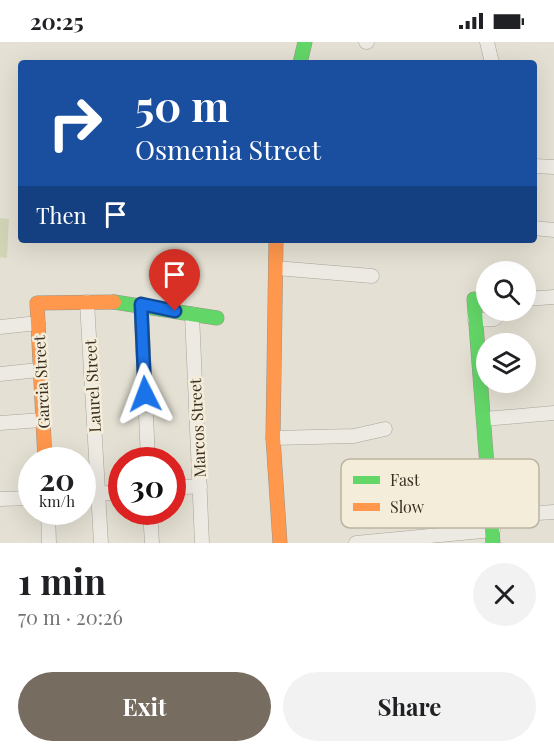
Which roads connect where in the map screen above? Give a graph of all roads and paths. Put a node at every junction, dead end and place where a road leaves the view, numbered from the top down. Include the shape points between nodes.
1 (304, 42) edge
2 (487, 42) edge
3 (301, 60) edge
4 (491, 60) edge
5 (537, 166) edge
6 (554, 167) edge
7 (537, 228) edge
8 (554, 230) edge
9 (276, 243) edge
10 (276, 268) junction
11 (372, 276) dead end
12 (554, 297) edge
13 (474, 298) dead end
14 (536, 298) edge
15 (87, 302) junction
16 (141, 304) junction
17 (192, 314) junction
18 (217, 318) dead end
19 (475, 321) joint
20 (38, 322) junction
21 (0, 327) edge
22 (39, 370) junction
23 (0, 374) edge
24 (554, 413) edge
25 (484, 418) junction
26 (42, 420) junction
27 (0, 423) edge
28 (385, 429) dead end
29 (273, 438) junction
30 (44, 447) edge
31 (147, 447) edge
32 (487, 459) edge
33 (200, 486) junction
34 (186, 487) edge
35 (108, 493) edge
36 (96, 494) edge
37 (99, 494) junction
38 (18, 498) edge
39 (0, 499) edge
40 (554, 512) edge
41 (539, 513) edge
42 (48, 525) edge
43 (151, 525) edge
44 (493, 537) edge
45 (49, 543) edge
46 (101, 543) edge
47 (152, 543) edge
48 (202, 543) edge
49 (280, 543) edge
50 (356, 543) edge

1 - 3 street
2 - 4 street
5 - 6 street
7 - 8 street
9 - 10 street
10 - 11 street
10 - 29 street
12 - 14 street
13 - 19 street
15 - 16 street
15 - 20 street, Garcia Street via 37,303
15 - 37 street, Laurel Street
16 - 17 street
16 - 31 street
17 - 18 street
17 - 33 street, Marcos Street
19 - 25 street
20 - 21 street
20 - 22 street, Garcia Street
22 - 23 street
22 - 26 street, Garcia Street
24 - 25 street
25 - 32 street
26 - 27 street
26 - 30 street, Garcia Street
28 - 29 street via 354,436
29 - 49 street
33 - 34 street
33 - 48 street, Marcos Street
35 - 37 street
36 - 37 street
37 - 46 street, Laurel Street
38 - 39 street
40 - 41 street
42 - 45 street
43 - 47 street
44 - 50 street

